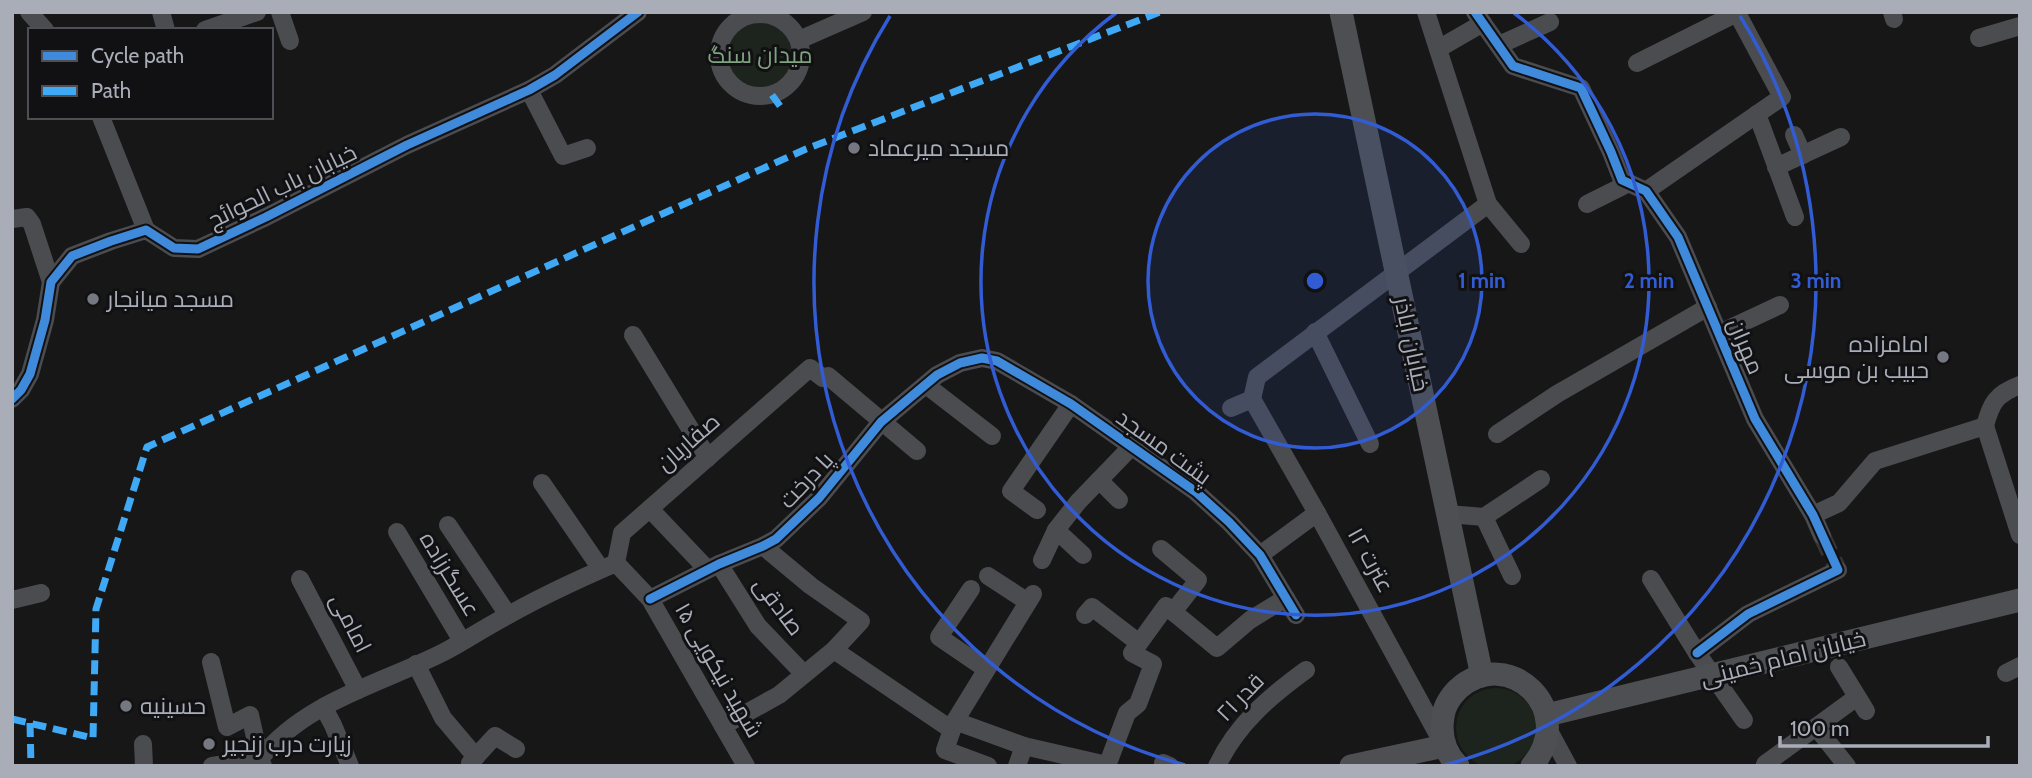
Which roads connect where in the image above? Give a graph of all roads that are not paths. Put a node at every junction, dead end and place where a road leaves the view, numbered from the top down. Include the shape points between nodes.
1 (255, 12) edge
2 (280, 12) edge
3 (638, 12) edge
4 (863, 12) edge
5 (1341, 12) edge
6 (1426, 12) edge
7 (743, 14) edge
8 (1717, 16) edge
9 (1479, 18) edge
10 (1550, 22) dead end
11 (2020, 26) edge
12 (211, 28) edge
13 (1979, 38) dead end
14 (799, 40) junction
15 (290, 41) dead end
16 (1499, 45) junction
17 (1438, 49) junction
18 (1637, 63) dead end
19 (529, 90) junction
20 (1757, 114) junction
21 (102, 119) edge
22 (1794, 135) dead end
23 (1841, 137) dead end
24 (587, 148) dead end
25 (1803, 155) junction
26 (1776, 167) junction
27 (1629, 183) junction
28 (1646, 191) junction
29 (1488, 204) junction
30 (1587, 204) dead end
31 (1795, 217) dead end
32 (12, 219) edge
33 (146, 230) junction
34 (1521, 244) dead end
35 (1396, 272) junction
36 (51, 282) junction
37 (1780, 304) dead end
38 (1708, 307) junction
39 (1315, 332) junction
40 (1720, 333) junction
41 (633, 335) dead end
42 (971, 359) joint
43 (926, 385) junction
44 (2020, 385) edge
45 (12, 399) edge
46 (1252, 399) junction
47 (1071, 404) junction
48 (1231, 408) dead end
49 (881, 422) junction
50 (1985, 426) junction
51 (1497, 434) dead end
52 (992, 436) dead end
53 (1370, 444) dead end
54 (1132, 446) junction
55 (917, 452) dead end
56 (708, 458) junction
57 (1098, 480) junction
58 (1541, 480) dead end
59 (542, 483) dead end
60 (1119, 500) dead end
61 (650, 509) junction
62 (1037, 510) dead end
63 (1317, 513) junction
64 (1448, 514) junction
65 (1813, 515) junction
66 (1485, 517) junction
67 (448, 525) dead end
68 (1056, 530) junction
69 (397, 531) dead end
70 (2020, 535) edge
71 (1822, 536) tunnel mouth
72 (764, 546) junction
73 (1161, 549) dead end
74 (1083, 555) dead end
75 (1260, 555) junction
76 (1042, 560) dead end
77 (609, 566) junction
78 (713, 566) junction
79 (1838, 570) dead end
80 (988, 576) dead end
81 (1512, 576) dead end
82 (300, 579) dead end
83 (1651, 579) dead end
84 (971, 589) dead end
85 (41, 593) dead end
86 (650, 598) junction
87 (1286, 598) junction
88 (12, 600) edge
89 (2020, 600) edge
90 (1172, 612) junction
91 (508, 615) junction
92 (1085, 615) dead end
93 (1296, 615) dead end
94 (462, 641) junction
95 (1139, 643) junction
96 (834, 650) junction
97 (1697, 653) junction
98 (211, 662) dead end
99 (416, 664) junction
100 (1839, 667) dead end
101 (986, 669) junction
102 (1307, 670) dead end
103 (804, 674) junction
104 (1712, 675) junction
105 (1482, 676) junction
106 (358, 691) junction
107 (324, 708) junction
108 (1744, 720) dead end
109 (1547, 722) junction
110 (723, 726) junction
111 (954, 726) junction
112 (1816, 727) junction
113 (143, 744) dead end
114 (1024, 746) junction
115 (1444, 746) junction
116 (516, 749) dead end
117 (472, 761) edge
118 (262, 762) edge
119 (1765, 764) dead end
120 (1107, 765) edge
121 (144, 766) edge
122 (212, 766) edge
123 (350, 766) edge
124 (746, 766) edge
125 (988, 766) edge
126 (1017, 766) edge
127 (1217, 766) edge
128 (1351, 766) edge
129 (1458, 766) edge
130 (1532, 766) edge
131 (1568, 766) edge
132 (1847, 766) edge

1 - 12 street
2 - 15 street
3 - 19 street, خیابان باب الحوائج
4 - 14 street
5 - 35 main road, خیابان اباذر
6 - 17 street
7 - 14 street via 781,20
7 - 14 street via 723,35 718,62 723,75 744,94 772,95 794,80 800,67
8 - 18 street
8 - 20 street via 1737,13 1782,97
9 - 16 street
9 - 17 street
10 - 16 street
11 - 13 street
16 - 27 street via 1513,66 1581,88 1622,180
17 - 29 street
19 - 24 street via 563,156
19 - 33 street, خیابان باب الحوائج via 198,249 174,248
20 - 26 street
20 - 28 street
21 - 33 street
22 - 25 street
23 - 25 street
25 - 26 street
26 - 31 street
27 - 28 street
27 - 30 street
28 - 38 street, مهران via 1678,237
29 - 34 street
29 - 35 street
32 - 36 street via 27,217 32,224
33 - 36 street via 72,256
35 - 39 street
35 - 64 main road, خیابان اباذر
36 - 45 street via 30,374
37 - 40 street
38 - 40 street, مهران
38 - 51 street
39 - 46 street via 1256,377
39 - 53 street
40 - 65 street, مهران via 1755,419
41 - 56 street
42 - 43 street, پا درخت
42 - 47 street, پشت مسجد via 997,361
43 - 49 street, پا درخت
43 - 52 street
44 - 50 street via 2005,391 1990,406
46 - 48 street
46 - 63 street, عترت ۱۲
47 - 54 street, پشت مسجد
47 - 62 street via 1011,491
49 - 55 street
49 - 56 street, صفاریان via 828,376 823,378 810,368
49 - 72 street, پا درخت via 819,498
50 - 65 street via 1875,461 1839,503
50 - 70 street
54 - 57 street
54 - 75 street, پشت مسجد via 1196,492
56 - 61 street, صفاریان
57 - 60 street
57 - 68 street
58 - 66 street
59 - 77 street, شهید نیکویی ۱۵
61 - 77 street, صفاریان via 622,533
61 - 78 street, صادقی
63 - 75 street
63 - 115 street, عترت ۱۲
64 - 66 street
64 - 105 main road, خیابان اباذر
65 - 71 street, مهران
66 - 81 street
67 - 91 street
68 - 74 street
68 - 76 street
69 - 94 street, عسگرزاده
72 - 78 street, پا درخت
72 - 96 street via 861,621
73 - 90 street via 1198,580
75 - 87 street, پشت مسجد
77 - 86 street, شهید نیکویی ۱۵
77 - 91 street
78 - 86 street, پا درخت
78 - 103 street, صادقی via 758,626
79 - 97 street via 1748,614
80 - 101 street via 1030,598
82 - 106 street, امامی
83 - 97 street
84 - 101 street via 939,637
85 - 88 street
86 - 110 street, شهید نیکویی ۱۵
87 - 90 street via 1217,648
87 - 93 street, پشت مسجد
89 - 104 main road, خیابان امام خمینی
90 - 95 street via 1166,606
91 - 94 street
92 - 95 street via 1092,607
94 - 99 street
95 - 120 street via 1132,653 1153,664
96 - 103 street
96 - 111 street
97 - 104 street
98 - 118 street via 227,727 250,715
99 - 106 street
99 - 117 street via 443,718
100 - 112 street via 1861,704
101 - 111 street
102 - 127 street, قدر ۲۱ via 1249,717
103 - 110 street via 779,695
104 - 108 street
104 - 109 main road, خیابان امام خمینی
105 - 109 main road via 1499,674 1529,687 1540,700
105 - 115 main road via 1452,695 1441,728
106 - 107 street
107 - 118 street via 272,743
107 - 123 street
109 - 130 main road via 1546,742
109 - 131 street
110 - 124 street, شهید نیکویی ۱۵
111 - 114 street
111 - 125 street via 946,750
112 - 119 street
112 - 132 street
113 - 121 street
114 - 120 street
114 - 126 street
115 - 128 main road
115 - 129 main road
116 - 117 street via 495,736
118 - 122 street

